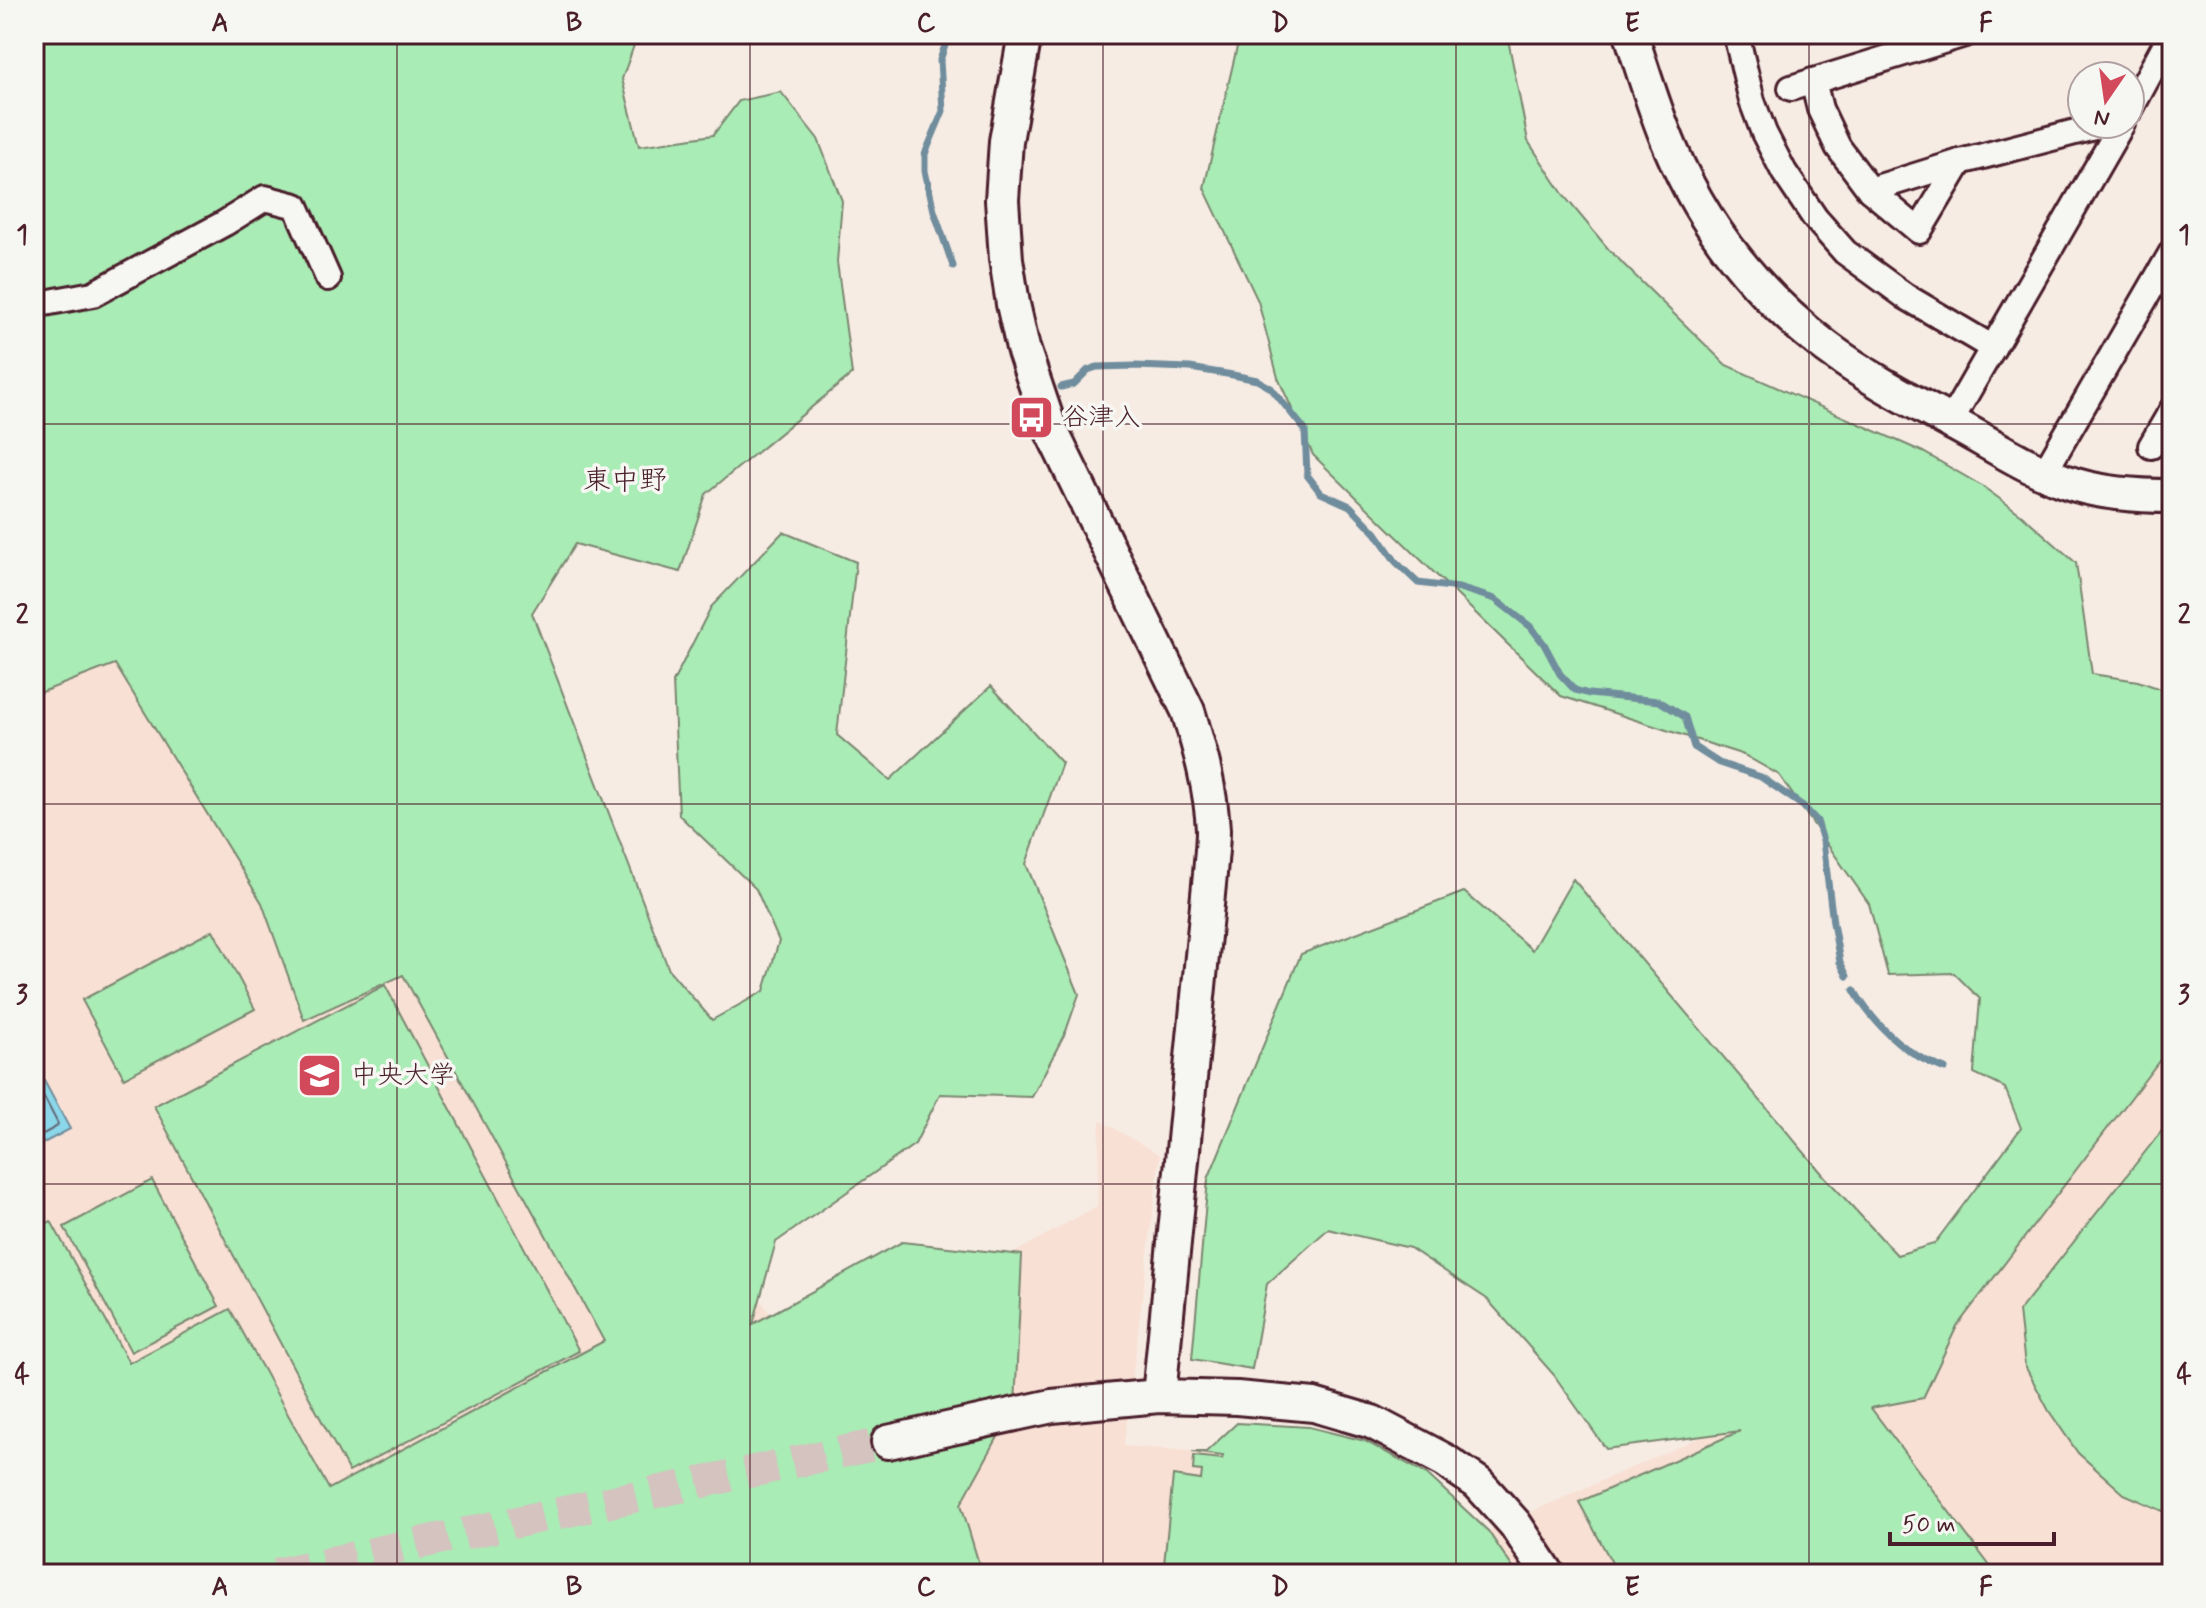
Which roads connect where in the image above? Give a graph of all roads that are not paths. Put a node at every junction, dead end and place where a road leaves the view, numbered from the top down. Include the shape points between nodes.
1 (1025, 34) edge
2 (1631, 34) edge
3 (1736, 34) edge
4 (1965, 34) edge
5 (2170, 47) edge
6 (2146, 85) edge
7 (2066, 134) edge
8 (2113, 140) edge
9 (1960, 162) junction
10 (1870, 190) junction
11 (2172, 252) edge
12 (328, 278) dead end
13 (34, 305) edge
14 (1993, 348) junction
15 (2171, 413) edge
16 (1950, 422) junction
17 (2151, 446) dead end
18 (2044, 473) junction
19 (2172, 496) edge
20 (1159, 1396) junction
21 (888, 1442) tunnel mouth
22 (1548, 1574) edge

1 - 20 street via 1006,141 1002,200 1006,259 1023,348 1050,428 1188,711 1201,751 1213,831
2 - 16 street via 1671,149 1699,205 1741,268 1828,348
3 - 14 street via 1764,133 1815,218 1869,270
4 - 10 street via 1802,84
5 - 6 street
7 - 9 street
8 - 14 street
9 - 10 street
9 - 10 street via 1919,231
11 - 18 street
12 - 13 street via 296,206 265,198 93,294
14 - 16 street
15 - 17 street
16 - 18 street
18 - 19 street via 2077,486
20 - 21 street via 1052,1406
20 - 22 street via 1314,1405 1372,1422 1478,1483 1515,1524

